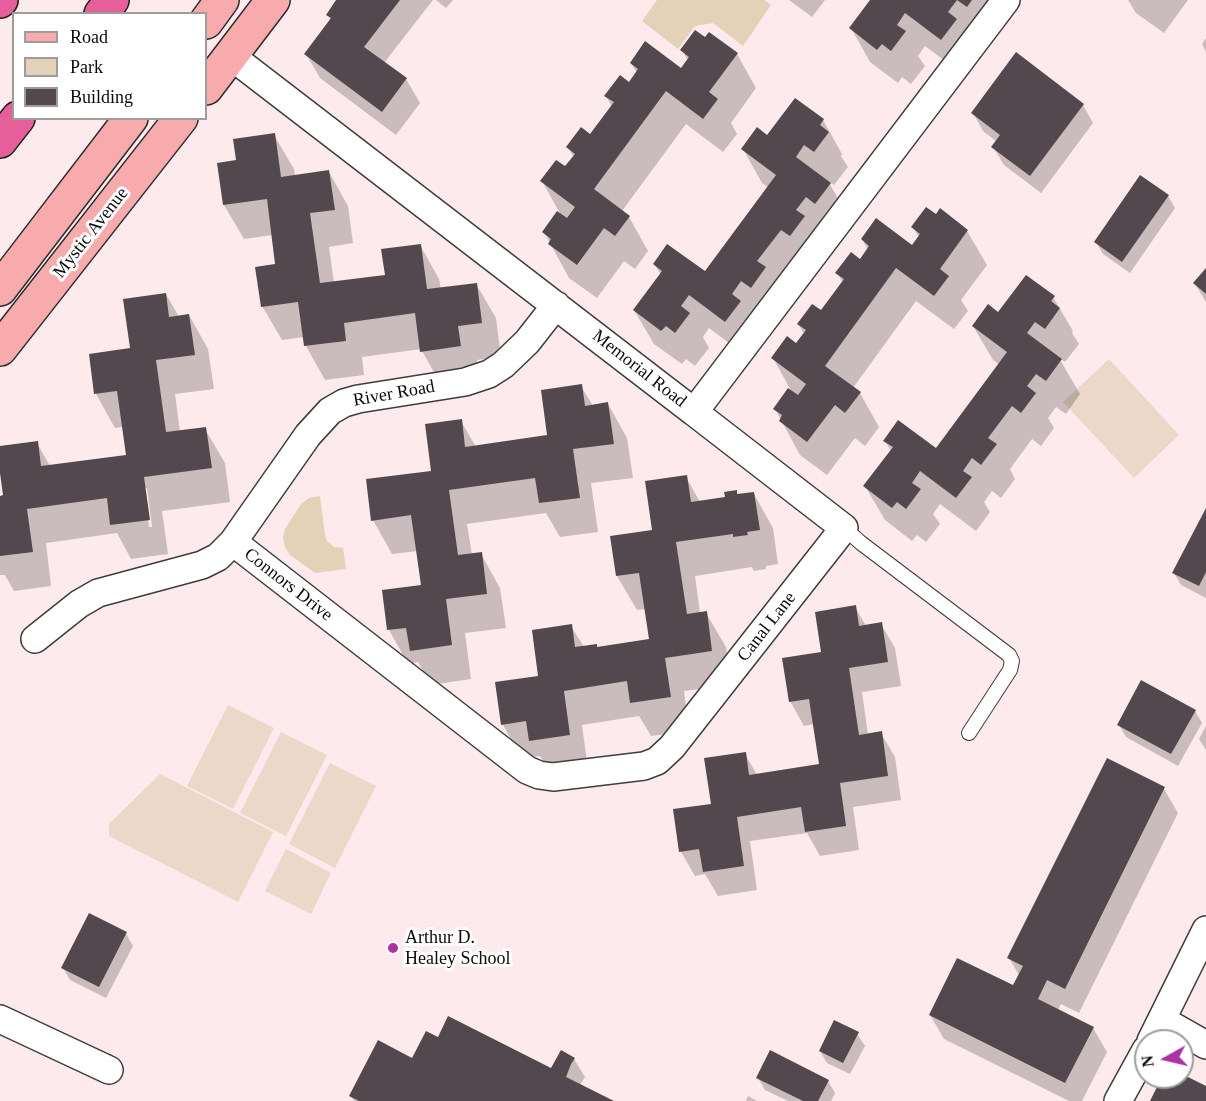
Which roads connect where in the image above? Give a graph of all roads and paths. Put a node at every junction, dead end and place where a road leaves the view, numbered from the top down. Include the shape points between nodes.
1 (112, 0) edge
2 (222, 0) edge
3 (273, 0) edge
4 (1006, 0) edge
5 (103, 12) edge
6 (207, 21) edge
7 (231, 56) junction
8 (207, 87) edge
9 (16, 120) edge
10 (129, 120) edge
11 (180, 120) edge
12 (0, 141) edge
13 (0, 289) edge
14 (556, 305) junction
15 (0, 349) edge
16 (694, 412) junction
17 (844, 528) junction
18 (233, 542) junction
19 (35, 639) dead end
20 (969, 733) dead end
21 (521, 766) joint
22 (1206, 930) edge
23 (0, 1019) edge
24 (1156, 1029) edge
25 (109, 1071) dead end
26 (1134, 1072) edge
27 (1118, 1101) edge

1 - 5 highway
2 - 6 main road
3 - 7 main road
4 - 16 street, Memorial Road
7 - 8 main road
7 - 14 street, Memorial Road
9 - 12 highway
10 - 13 main road, Mystic Avenue
11 - 15 main road, Mystic Avenue
14 - 16 street, Memorial Road
14 - 18 street, River Road via 521,348 489,374 465,382 358,399 330,411 308,435
16 - 17 street
17 - 20 lane via 1009,655 1010,670
17 - 21 street, Canal Lane via 663,757 644,766 560,777 539,775
18 - 19 street, Connors Drive via 218,557 202,565 98,593
18 - 21 street, Connors Drive
22 - 24 street
23 - 25 street
26 - 27 street

